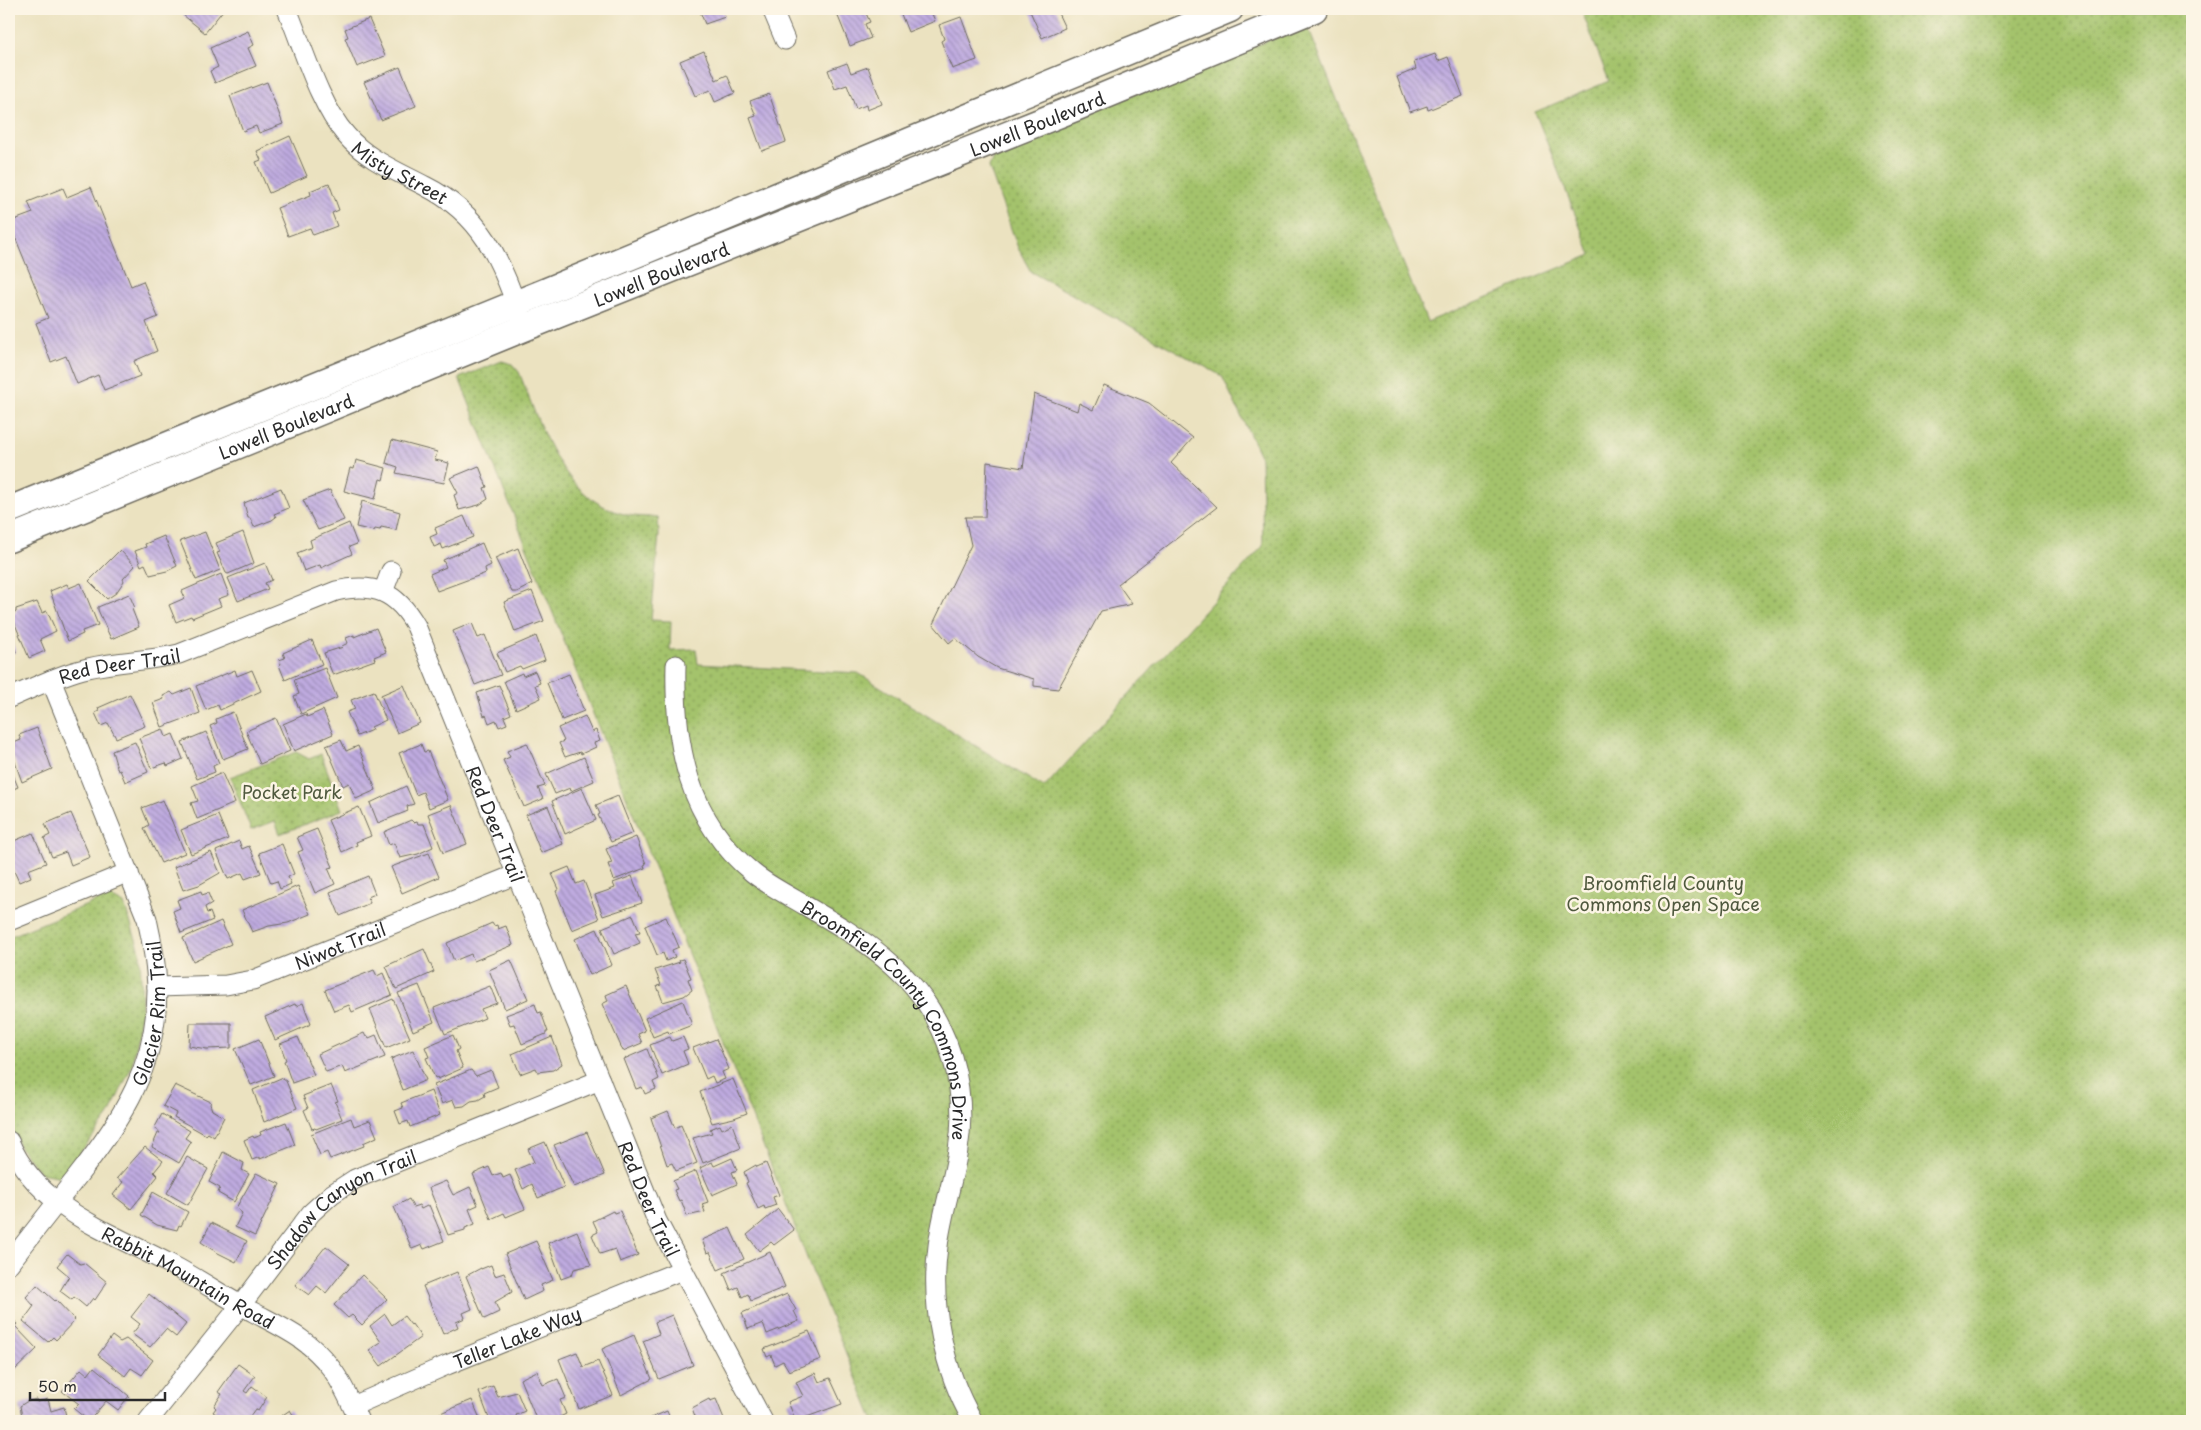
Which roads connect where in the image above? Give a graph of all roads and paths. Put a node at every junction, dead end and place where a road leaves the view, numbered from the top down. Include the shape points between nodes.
1 (287, 9) edge
2 (772, 9) edge
3 (1230, 9) edge
4 (1314, 9) edge
5 (785, 40) dead end
6 (1082, 70) junction
7 (971, 149) junction
8 (516, 303) junction
9 (524, 328) junction
10 (9, 510) edge
11 (9, 539) edge
12 (392, 571) dead end
13 (383, 592) junction
14 (676, 665) dead end
15 (51, 680) junction
16 (9, 698) edge
17 (129, 872) junction
18 (516, 874) junction
19 (9, 921) edge
20 (157, 987) junction
21 (600, 1080) junction
22 (9, 1141) edge
23 (56, 1203) junction
24 (9, 1264) edge
25 (682, 1270) junction
26 (241, 1305) junction
27 (356, 1414) edge
28 (148, 1421) edge
29 (763, 1421) edge
30 (973, 1421) edge

1 - 8 street, Misty Street via 325,101 346,136 377,162 426,186 465,212 479,228 502,266
2 - 5 street
3 - 6 main road, Lowell Boulevard
4 - 7 main road, Lowell Boulevard
6 - 7 main road via 1046,94 975,125 968,131 967,141
6 - 8 main road, Lowell Boulevard
7 - 9 main road, Lowell Boulevard
8 - 9 street, Misty Street
8 - 10 main road, Lowell Boulevard
9 - 11 main road, Lowell Boulevard
12 - 13 street
13 - 15 street, Red Deer Trail via 367,588 336,591 179,654 88,668
13 - 18 street, Red Deer Trail via 396,598 416,626
14 - 30 street, Broomfield County Commons Drive via 675,708 682,753 694,794 715,832 754,874 855,935 896,967 926,1002 948,1047 957,1075 961,1110 957,1156 938,1245 936,1286 947,1360
15 - 16 street, Red Deer Trail
15 - 17 street, Glacier Rim Trail
17 - 19 street
17 - 20 street, Glacier Rim Trail via 147,919
18 - 20 street, Niwot Trail via 253,980 226,985
18 - 21 street, Red Deer Trail
20 - 23 street, Glacier Rim Trail via 150,1047 127,1107
21 - 25 street, Red Deer Trail via 657,1222
21 - 26 street, Shadow Canyon Trail via 355,1180 340,1189 311,1213
22 - 23 street, Rabbit Mountain Road via 24,1169
23 - 24 street, Glacier Rim Trail
23 - 26 street, Rabbit Mountain Road via 78,1218 172,1265
25 - 27 street, Teller Lake Way via 447,1365
25 - 29 street, Red Deer Trail
26 - 27 street, Rabbit Mountain Road via 290,1330 318,1354 331,1368
26 - 28 street, Shadow Canyon Trail

